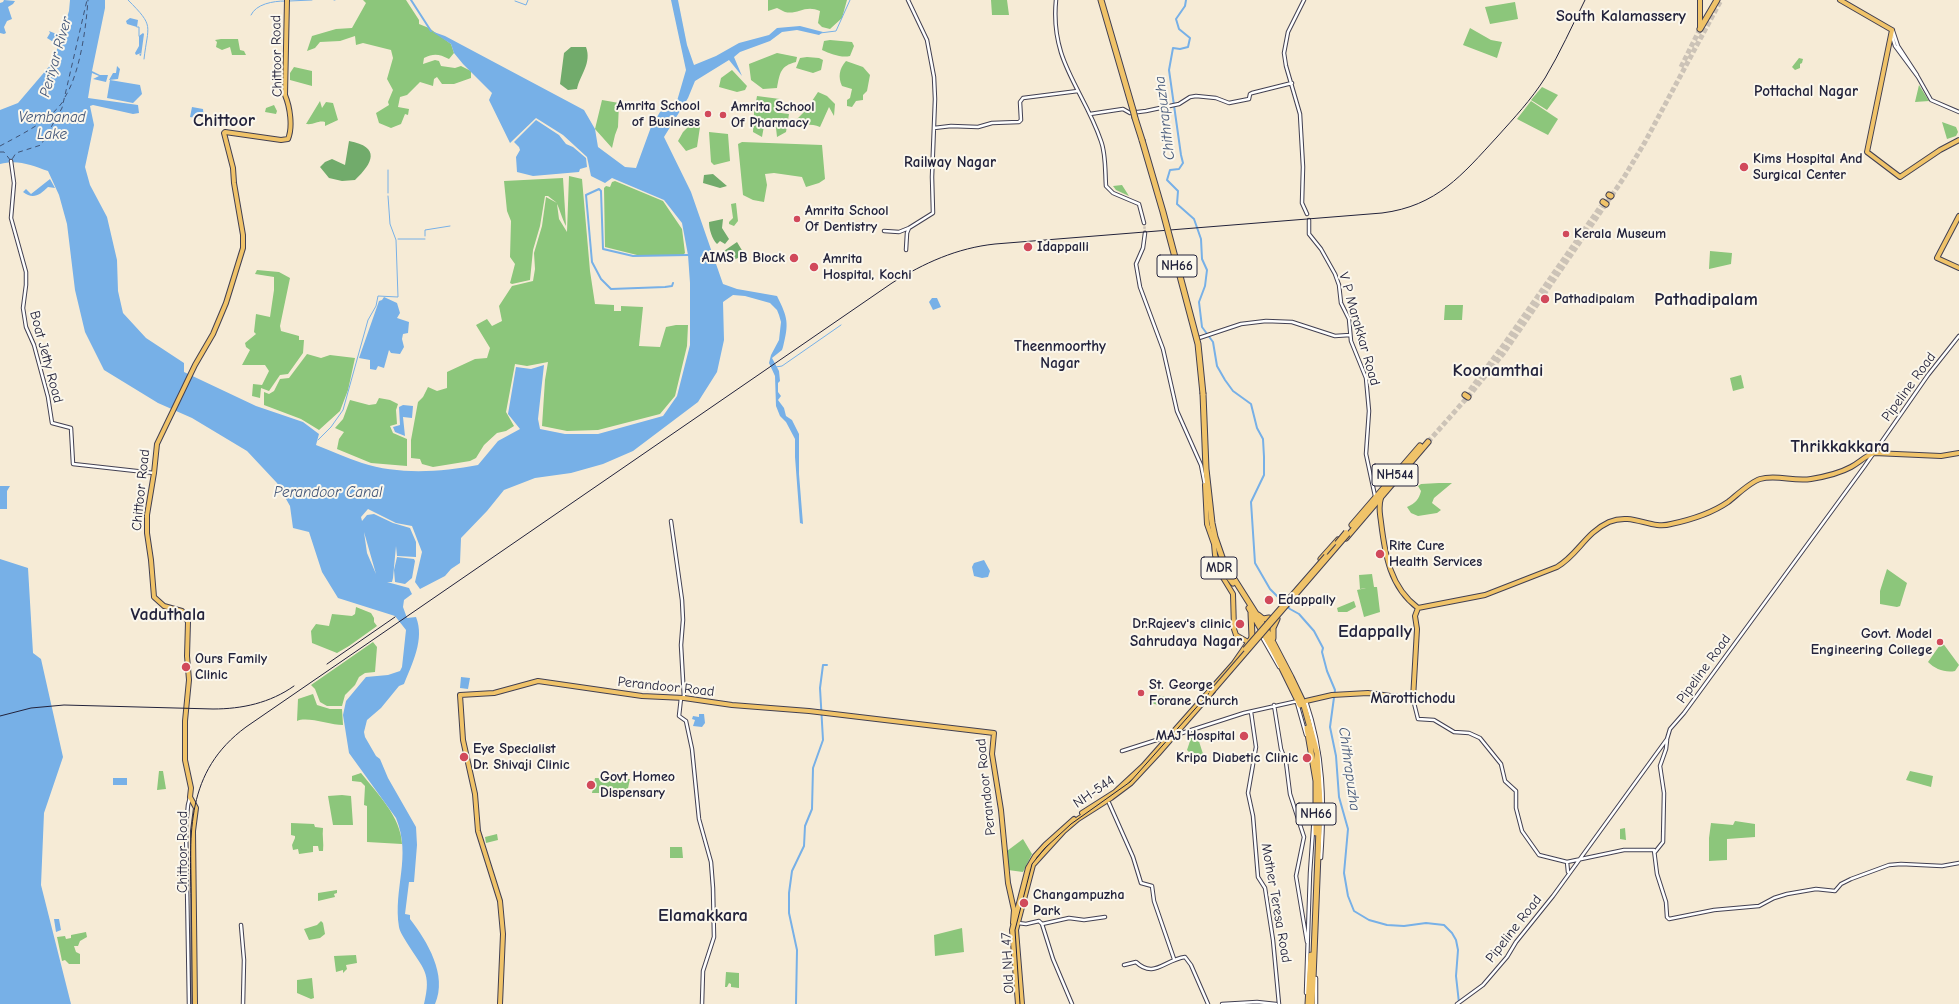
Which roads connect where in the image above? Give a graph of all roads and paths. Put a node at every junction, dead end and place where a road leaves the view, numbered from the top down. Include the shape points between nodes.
1 (288, 0) edge
2 (908, 0) edge
3 (1056, 0) edge
4 (1100, 0) edge
5 (1304, 0) edge
6 (1700, 0) edge
7 (1840, 0) edge
8 (1844, 0) edge
9 (1717, 3) edge
10 (1700, 17) junction
11 (1706, 23) junction
12 (1889, 27) junction
13 (1700, 29) joint
14 (1292, 84) junction
15 (1078, 90) junction
16 (1959, 112) edge
17 (1090, 114) junction
18 (934, 128) junction
19 (1959, 140) edge
20 (11, 161) dead end
21 (1307, 214) dead end
22 (1959, 216) edge
23 (1309, 220) dead end
24 (1144, 223) tunnel mouth
25 (910, 228) junction
26 (884, 231) dead end
27 (1145, 233) tunnel mouth
28 (906, 250) dead end
29 (1959, 268) edge
30 (1350, 335) junction
31 (1959, 336) edge
32 (1199, 338) dead end
33 (1874, 453) junction
34 (1959, 453) edge
35 (154, 473) junction
36 (1206, 485) junction
37 (1384, 494) junction
38 (1376, 497) junction
39 (1370, 510) junction
40 (1379, 512) junction
41 (671, 521) dead end
42 (1347, 533) junction
43 (1214, 544) junction
44 (1418, 608) junction
45 (1252, 611) junction
46 (1269, 618) junction
47 (1277, 619) junction
48 (1261, 627) junction
49 (1263, 636) junction
50 (1252, 637) joint
51 (1248, 642) junction
52 (1274, 645) junction
53 (1210, 691) junction
54 (683, 698) junction
55 (1413, 699) junction
56 (1297, 701) junction
57 (1306, 701) joint
58 (1274, 705) junction
59 (1251, 712) junction
60 (1174, 734) junction
61 (1667, 739) junction
62 (1310, 746) junction
63 (1122, 751) dead end
64 (190, 797) junction
65 (1109, 803) dead end
66 (1090, 810) junction
67 (1318, 822) junction
68 (1655, 853) junction
69 (1320, 858) junction
70 (1579, 860) junction
71 (1567, 862) junction
72 (1959, 863) edge
73 (1568, 873) junction
74 (1105, 917) dead end
75 (1016, 922) junction
76 (1042, 924) junction
77 (241, 925) dead end
78 (1308, 949) junction
79 (1174, 958) junction
80 (1016, 959) junction
81 (1124, 965) dead end
82 (1315, 978) junction
83 (1307, 993) junction
84 (189, 1004) edge
85 (195, 1004) edge
86 (243, 1004) edge
87 (500, 1004) edge
88 (702, 1004) edge
89 (1018, 1004) edge
90 (1022, 1004) edge
91 (1072, 1004) edge
92 (1208, 1004) edge
93 (1222, 1004) edge
94 (1277, 1004) edge
95 (1308, 1004) edge
96 (1312, 1004) edge
97 (1316, 1004) edge
98 (1457, 1004) edge

1 - 35 main road, Chittoor Road via 285,95 291,133 288,139 281,140 224,133 233,168 243,248 226,303 157,444
2 - 18 street via 927,40 932,60
3 - 15 street via 1056,35 1059,48 1068,73
4 - 36 highway, NH66, bridge via 1163,212 1198,344 1203,394
5 - 14 street via 1291,24 1285,45 1286,66
6 - 10 main road
7 - 12 main road
8 - 12 main road
9 - 11 highway
10 - 11 main road
10 - 13 main road
11 - 13 highway
12 - 16 street via 1895,46 1933,101
12 - 19 main road via 1867,152 1900,177
14 - 17 street via 1252,93 1249,99 1242,102 1229,103 1216,98 1196,96 1173,106 1130,113 1123,109
14 - 21 street via 1300,114 1302,205
15 - 17 street
15 - 18 street via 1023,98 1020,102 1019,122 992,123 978,127
17 - 24 street via 1102,142 1106,186 1113,193 1139,204
18 - 25 street via 933,213
20 - 35 street, Boat Jetty Road via 14,183 11,218 26,272 23,308 26,327 34,345 48,397 52,423 71,428 73,464
22 - 29 main road via 1937,258
23 - 30 street, V P Marakkar Road via 1309,234 1321,249 1339,285 1341,303 1349,319
25 - 26 street via 899,232
25 - 28 street via 907,233
27 - 36 street via 1143,248 1136,264 1140,287 1163,349 1177,411 1201,465
30 - 32 street via 1335,336 1292,322 1266,322 1237,325
30 - 38 street, V P Marakkar Road via 1366,378 1369,410 1366,454
31 - 33 street, Pipeline Road via 1928,375
33 - 34 main road via 1944,456
33 - 44 main road via 1864,456 1849,468 1813,478 1758,479 1716,508 1672,524 1662,526 1632,519 1616,520 1590,534 1557,567 1491,593
33 - 61 street, Pipeline Road via 1670,730
35 - 64 main road, Chittoor Road via 146,533 154,596 164,606 182,611 188,622 189,680 185,760
36 - 43 highway, NH66
36 - 45 highway, NH66 via 1215,537 1224,563
37 - 38 highway, NH544 via 1427,441
37 - 39 highway, NH544
37 - 40 main road
38 - 42 highway, NH544
39 - 40 main road
39 - 42 highway, NH544
40 - 44 main road via 1390,566 1404,596
41 - 54 street via 682,600
42 - 46 highway, NH544, bridge
42 - 47 highway, NH544, bridge
42 - 53 main road, bridge
43 - 45 highway, NH66 via 1224,571
43 - 51 main road, MDR via 1217,562 1232,594 1236,635
44 - 55 main road via 1415,617 1417,629
45 - 46 highway via 1263,619
45 - 48 highway, NH66
45 - 50 highway
46 - 48 highway, NH544
47 - 49 highway, NH544
47 - 52 highway via 1272,631
48 - 49 highway, NH66
49 - 52 highway, NH66
49 - 53 main road
49 - 56 street
49 - 56 highway, NH66
50 - 51 main road
51 - 53 main road
52 - 67 highway, NH66 via 1303,702 1313,736 1320,778
53 - 60 main road, NH-544
54 - 75 main road, Perandoor Road via 994,733 992,754 1001,810 1008,883
54 - 87 main road, Perandoor Road via 644,696 538,681 494,693 460,694 463,740 475,794 478,832 500,901 503,934
54 - 88 street via 679,716 686,721 692,749 699,819 707,844 713,888 714,938 703,971
55 - 57 main road via 1380,693 1332,695
55 - 71 street via 1418,718 1434,720 1454,732 1469,733 1482,741 1501,764 1505,781 1516,791 1520,825 1530,844 1539,855
56 - 58 street
56 - 62 highway, NH66
57 - 69 street via 1322,768 1324,804
58 - 59 street
58 - 78 street via 1290,794 1304,837 1296,876
59 - 60 street
59 - 94 street, Mother Teresa Road via 1256,747 1248,793 1253,816 1258,877 1265,888 1273,940
60 - 63 street
60 - 66 main road, NH-544 via 1126,783
60 - 66 main road, NH-544 via 1141,772 1111,798
61 - 68 street via 1660,766 1664,793 1663,842
61 - 70 street, Pipeline Road
62 - 67 highway, NH66 via 1316,781
62 - 78 street via 1314,788
64 - 84 street via 186,826
64 - 85 main road, Chittoor Road via 196,808 193,831
65 - 79 street via 1133,857 1141,883 1152,886 1154,901
66 - 75 main road, NH-544 via 1060,830 1035,856 1028,868
67 - 69 highway, NH66
67 - 83 highway, NH66
68 - 70 street via 1653,849 1624,850
68 - 72 street via 1656,874 1669,919 1714,910 1759,906 1787,894 1816,889 1835,892 1850,878 1889,865 1942,866
69 - 82 highway, NH66
70 - 71 street
70 - 73 street, Pipeline Road
71 - 73 street
73 - 98 street, Pipeline Road via 1507,957 1483,984
74 - 76 street via 1084,920 1069,918
75 - 76 street via 1026,924 1038,921
75 - 80 main road, Old NH 47
76 - 91 street via 1052,959
77 - 86 street via 244,960
78 - 83 street
79 - 81 street via 1153,970 1142,968 1136,962
79 - 92 street via 1188,959
80 - 89 main road, Old NH 47
80 - 90 main road, Old NH 47
82 - 96 highway, NH66
82 - 97 street
83 - 95 highway, NH66
93 - 94 street

